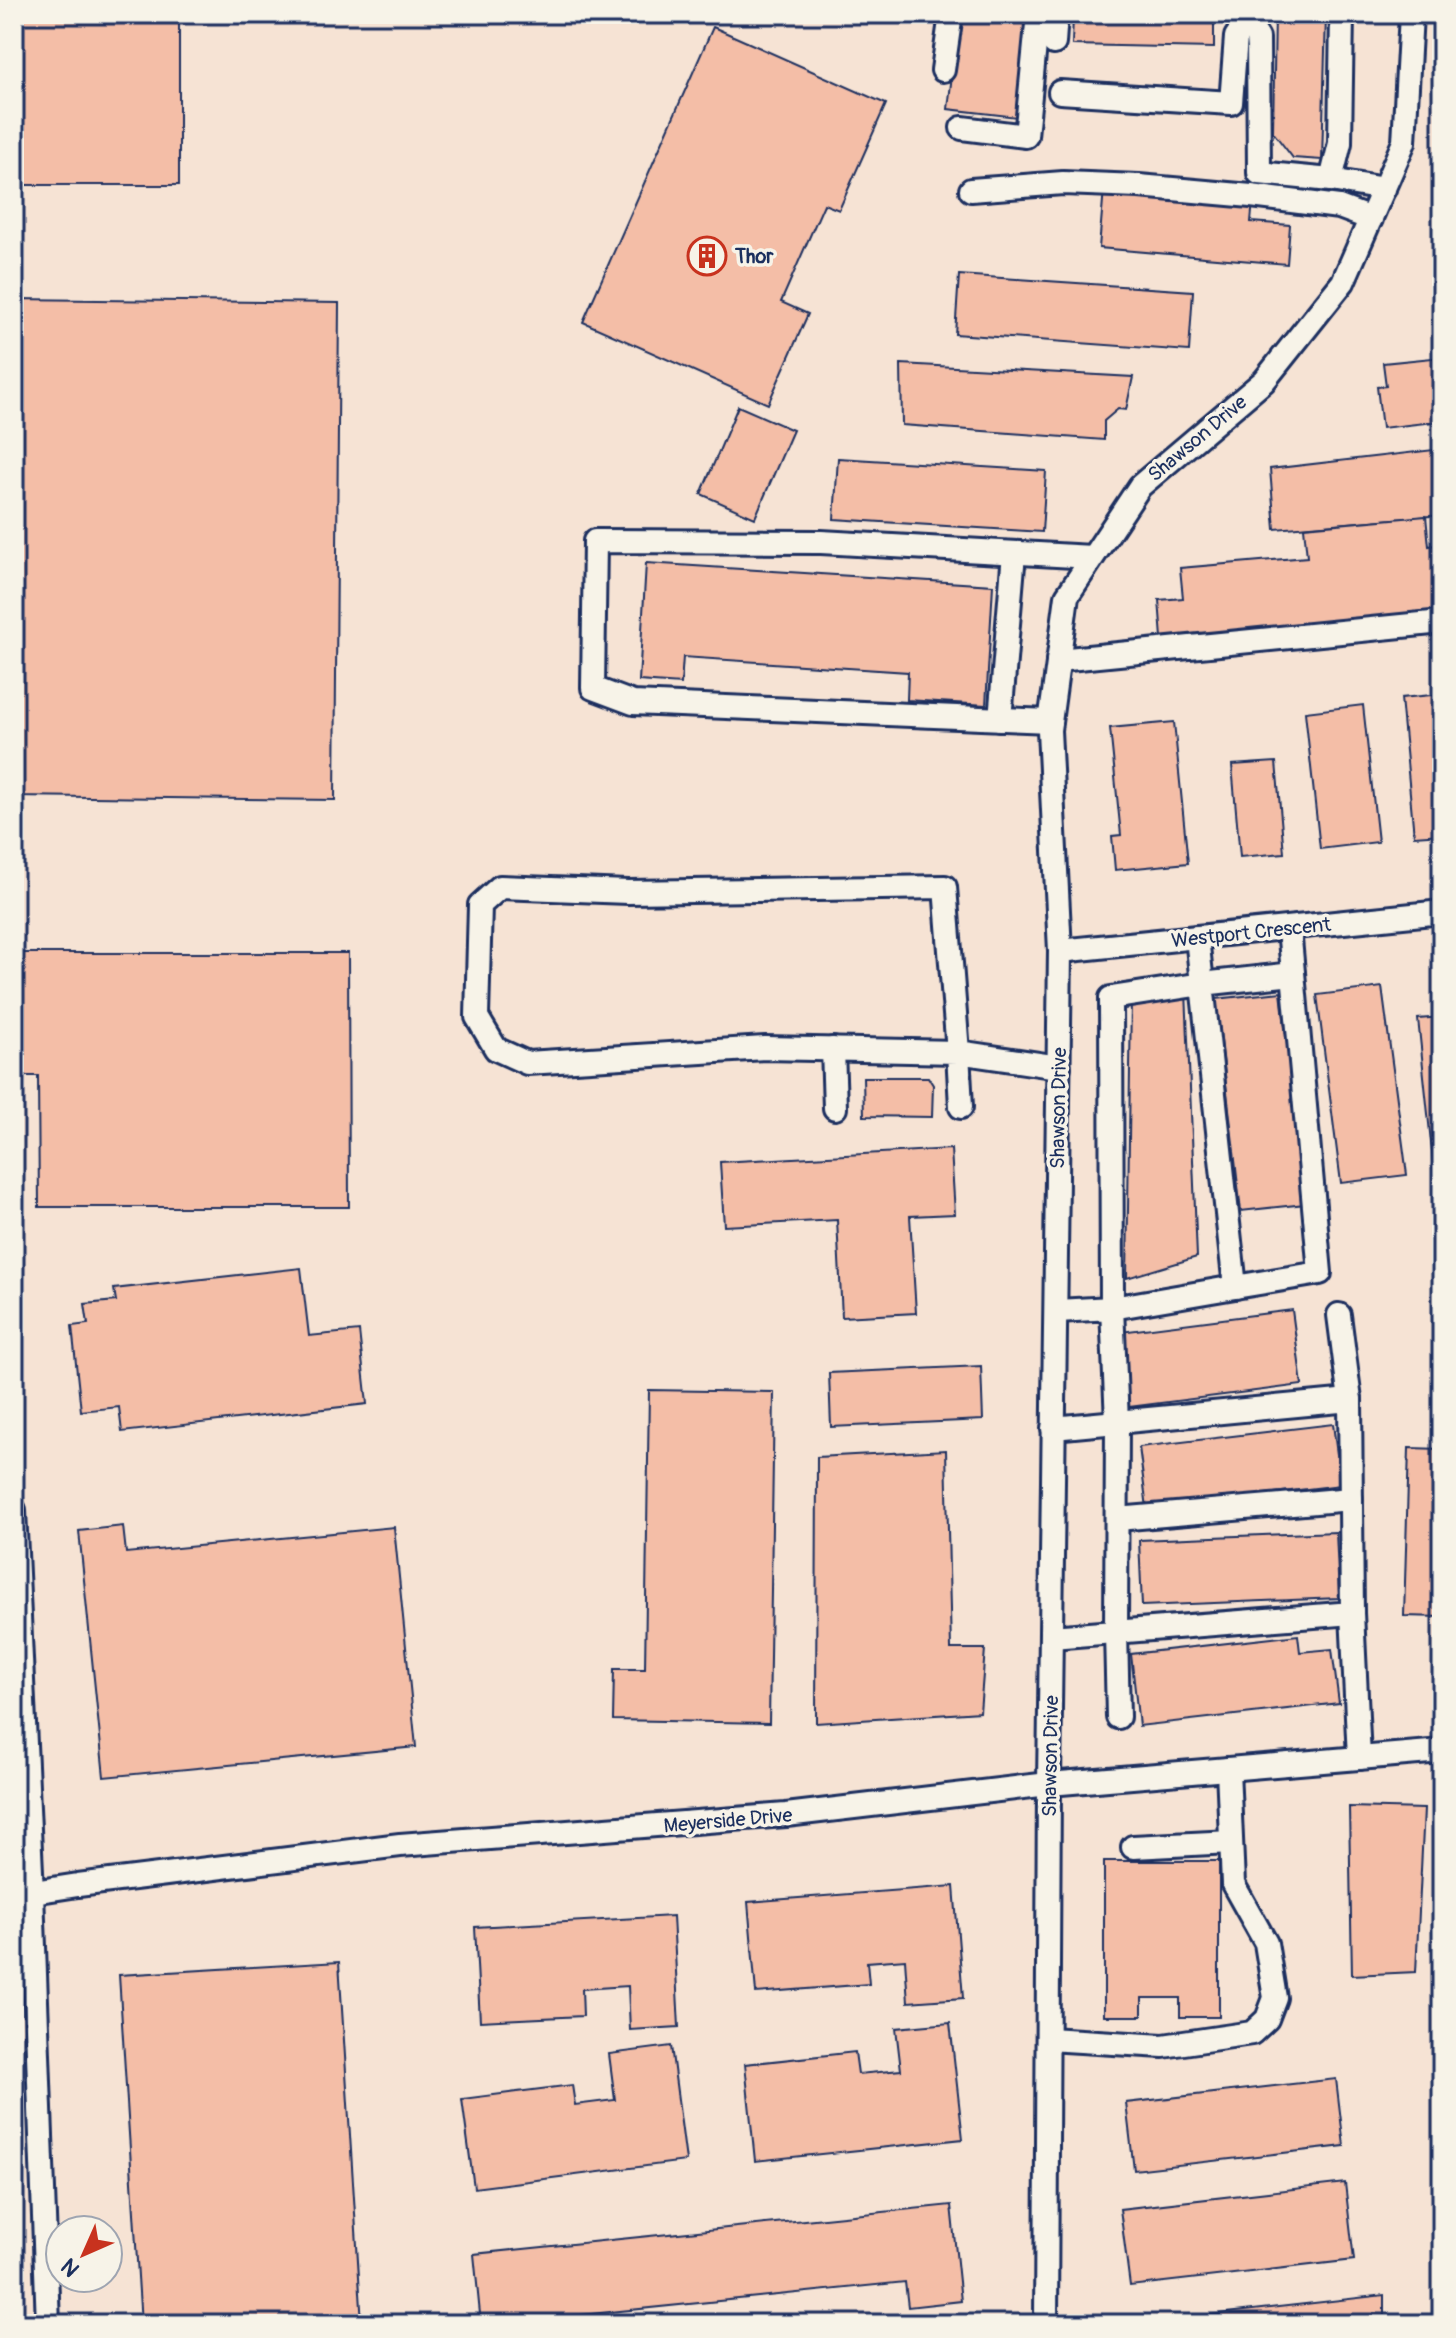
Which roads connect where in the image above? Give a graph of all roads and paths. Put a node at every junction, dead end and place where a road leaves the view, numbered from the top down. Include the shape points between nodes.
1 (951, 14) edge
2 (1038, 14) edge
3 (1056, 14) edge
4 (1342, 14) edge
5 (1411, 14) edge
6 (1246, 18) edge
7 (1054, 43) dead end
8 (943, 70) dead end
9 (1060, 92) dead end
10 (962, 128) dead end
11 (1331, 180) junction
12 (1384, 189) junction
13 (971, 190) dead end
14 (1371, 219) junction
15 (1014, 553) junction
16 (1092, 557) junction
17 (1442, 622) edge
18 (1058, 660) junction
19 (1000, 719) junction
20 (1050, 721) junction
21 (1442, 912) edge
22 (1289, 928) junction
23 (1197, 937) junction
24 (1060, 951) junction
25 (1293, 974) junction
26 (1202, 984) junction
27 (833, 1049) junction
28 (958, 1052) junction
29 (1059, 1067) junction
30 (961, 1107) dead end
31 (835, 1108) dead end
32 (1235, 1287) junction
33 (1112, 1308) junction
34 (1057, 1311) junction
35 (1339, 1315) dead end
36 (1350, 1400) junction
37 (1117, 1422) junction
38 (1053, 1428) junction
39 (1351, 1499) junction
40 (14, 1510) edge
41 (1117, 1519) junction
42 (1352, 1613) junction
43 (1116, 1632) junction
44 (1051, 1637) junction
45 (1118, 1717) dead end
46 (1442, 1751) edge
47 (1359, 1758) junction
48 (1228, 1769) junction
49 (1049, 1784) junction
50 (1231, 1842) junction
51 (1133, 1847) dead end
52 (23, 1894) edge
53 (1048, 2039) junction
54 (48, 2324) edge
55 (1046, 2324) edge

1 - 8 street
2 - 10 street via 1026,136
3 - 7 street
4 - 11 street via 1340,143
5 - 12 street, Shawson Drive via 1404,142
6 - 9 street via 1236,37 1231,103
6 - 11 street via 1258,38 1259,173
11 - 12 street
12 - 14 street, Shawson Drive
13 - 14 street via 1063,183 1139,186 1339,207
14 - 16 street, Shawson Drive via 1343,282 1264,381 1140,486
15 - 16 street
15 - 19 street
15 - 19 street via 821,542 595,541 593,688 633,703
16 - 18 street, Shawson Drive via 1067,596
17 - 18 street
18 - 20 street, Shawson Drive
19 - 20 street
20 - 24 street, Shawson Drive
21 - 22 street, Westport Crescent
22 - 23 street, Westport Crescent
22 - 25 street
23 - 24 street, Westport Crescent
23 - 26 street
24 - 29 street, Shawson Drive
25 - 26 street
25 - 32 street via 1320,1273
26 - 32 street
26 - 33 street via 1111,998
27 - 28 street
27 - 28 street via 765,1048 527,1063 496,1049 477,1017 480,905 500,887 628,892 945,887
27 - 31 street
28 - 29 street
28 - 30 street
29 - 34 street, Shawson Drive
32 - 33 street
33 - 34 street
33 - 37 street
34 - 38 street, Shawson Drive
35 - 36 street
36 - 37 street
36 - 39 street
37 - 38 street
37 - 41 street
38 - 44 street, Shawson Drive
39 - 41 street
39 - 42 street
40 - 52 street
41 - 43 street
42 - 43 street
42 - 47 street
43 - 44 street
43 - 45 street
44 - 49 street, Shawson Drive
46 - 47 street, Meyerside Drive
47 - 48 street, Meyerside Drive
48 - 49 street, Meyerside Drive
48 - 50 street
49 - 52 street, Meyerside Drive via 800,1814 400,1845
49 - 53 street, Shawson Drive
50 - 51 street
50 - 53 street via 1233,1884 1266,1943 1275,1998 1267,2019 1252,2033 1163,2046
52 - 54 street
53 - 55 street, Shawson Drive

